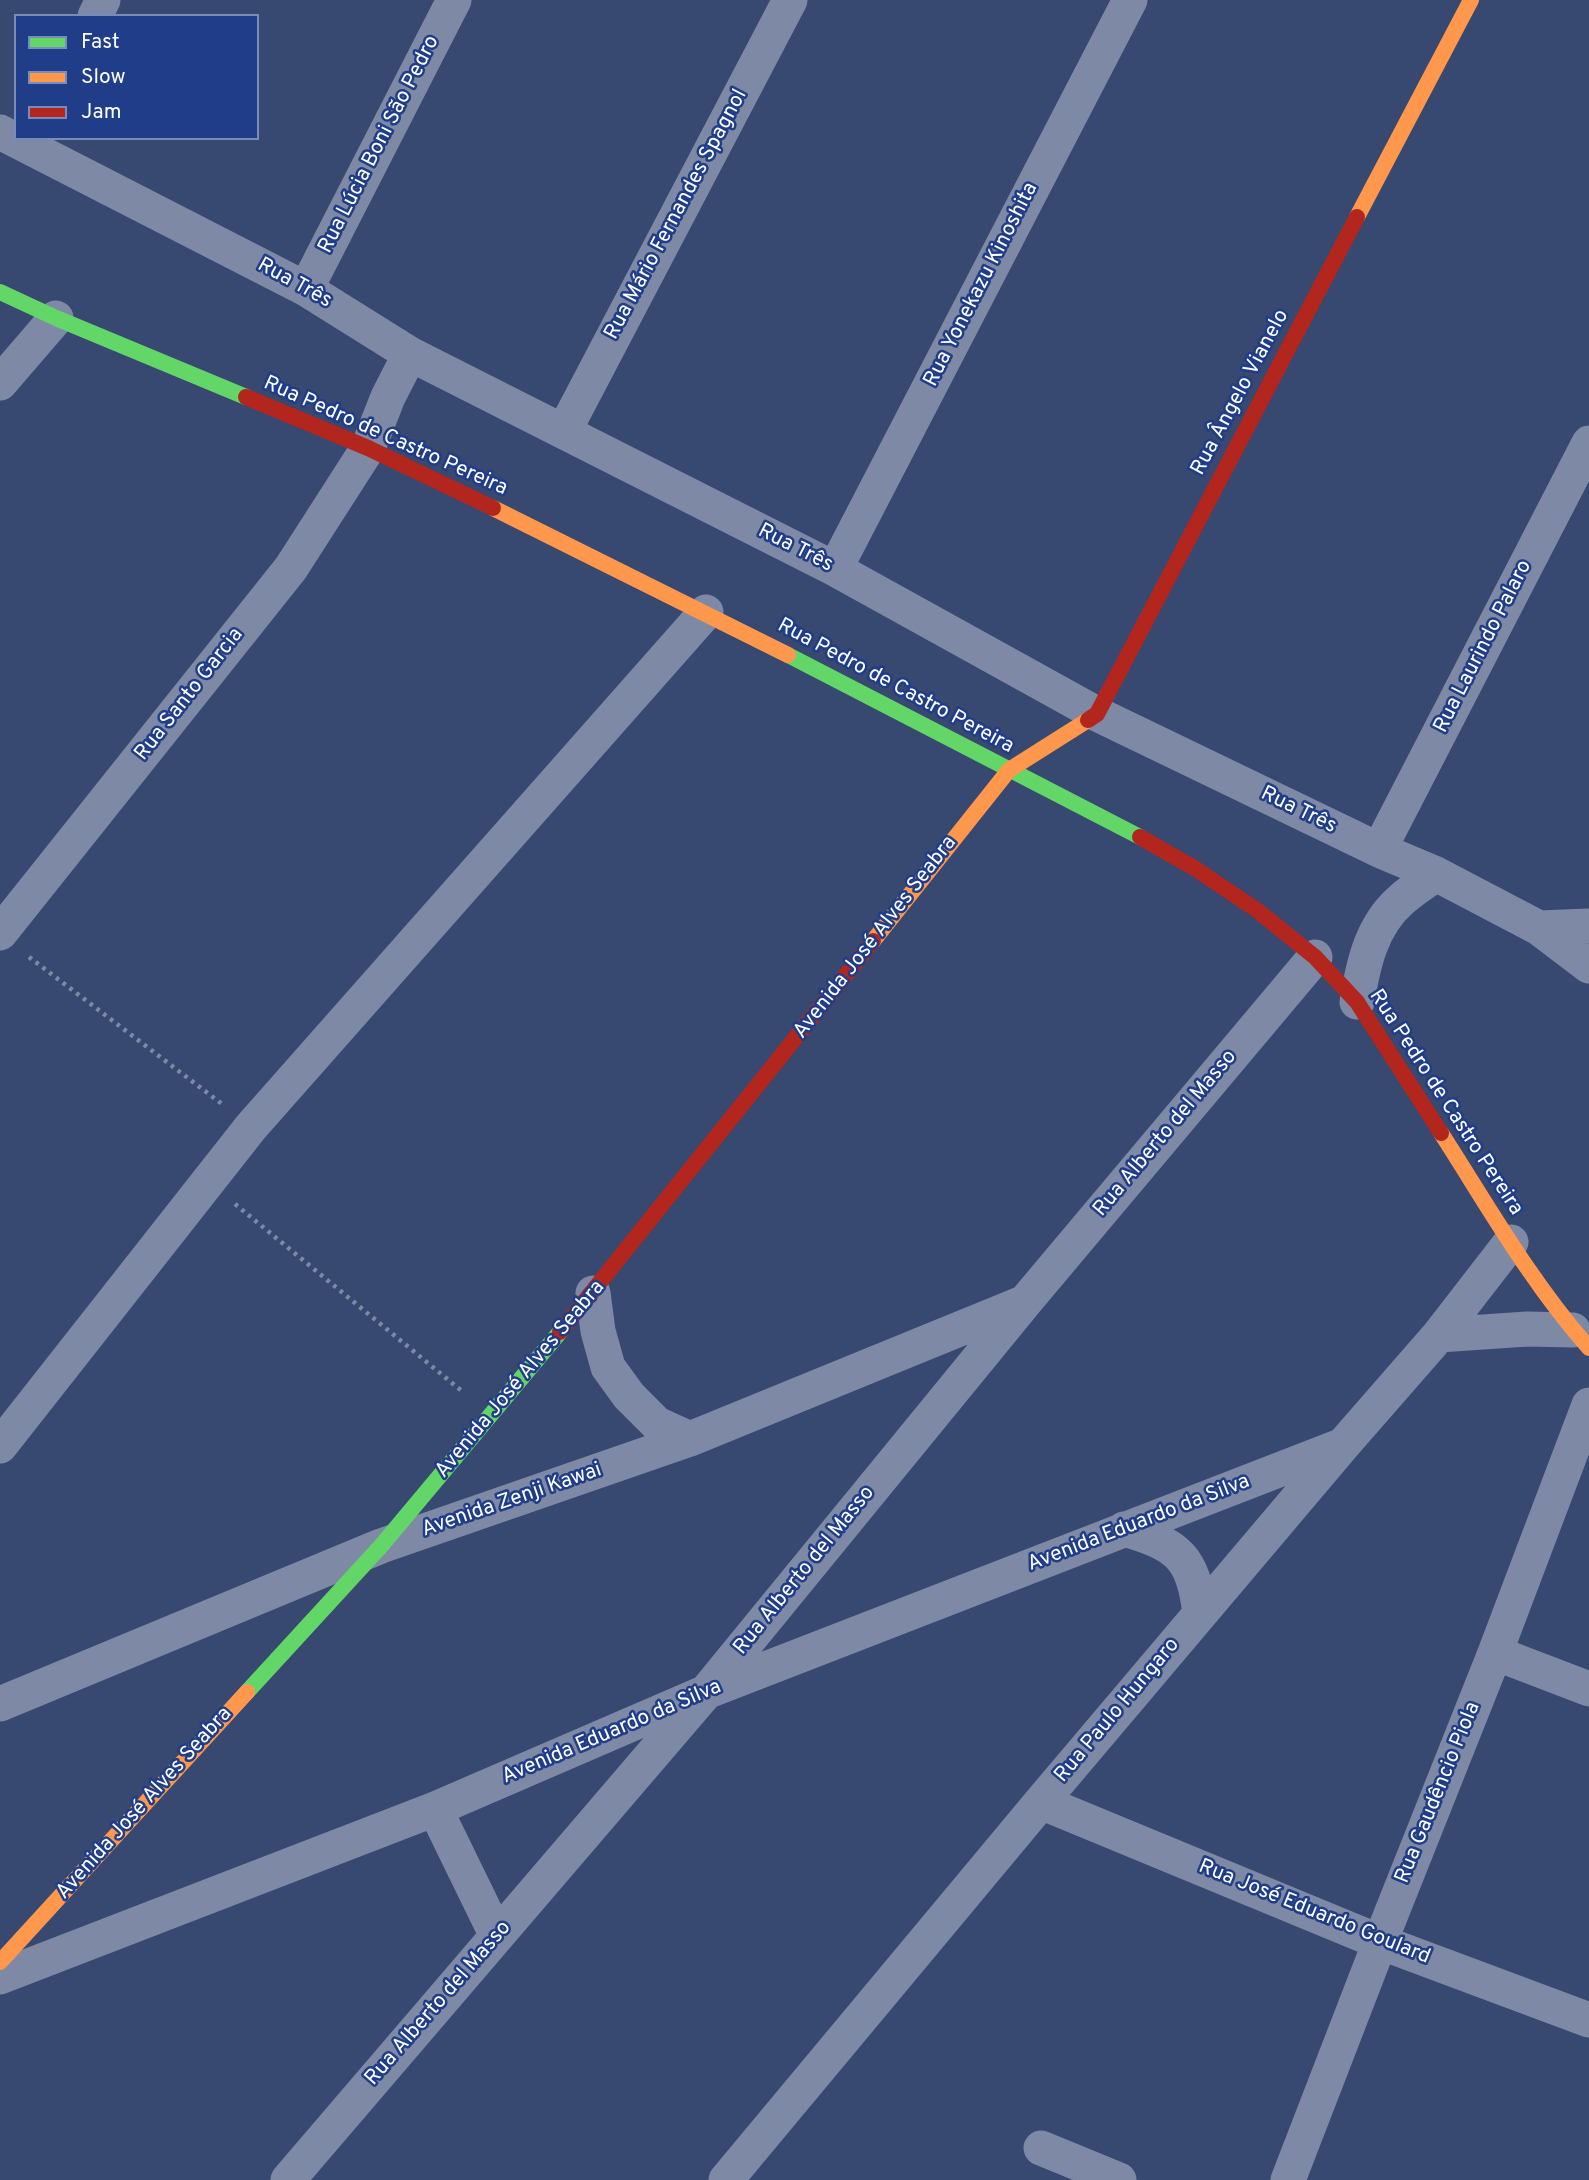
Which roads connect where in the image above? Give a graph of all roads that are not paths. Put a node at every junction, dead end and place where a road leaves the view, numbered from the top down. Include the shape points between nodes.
1 (454, 0) edge
2 (789, 0) edge
3 (1130, 0) edge
4 (1471, 0) edge
5 (23, 140) edge
6 (306, 289) junction
7 (0, 292) edge
8 (57, 318) junction
9 (410, 354) junction
10 (0, 383) edge
11 (564, 431) junction
12 (1589, 443) edge
13 (368, 448) junction
14 (835, 569) junction
15 (706, 612) junction
16 (1097, 714) junction
17 (1009, 770) junction
18 (1379, 850) junction
19 (1436, 873) junction
20 (1589, 926) edge
21 (1539, 928) junction
22 (11, 943) edge
23 (1315, 957) junction
24 (1589, 966) edge
25 (1357, 1002) junction
26 (1511, 1242) junction
27 (593, 1293) junction
28 (1025, 1302) junction
29 (1439, 1335) junction
30 (1581, 1339) edge
31 (1586, 1419) edge
32 (690, 1439) junction
33 (1343, 1445) junction
34 (0, 1446) edge
35 (1124, 1530) junction
36 (381, 1546) junction
37 (1200, 1614) junction
38 (1495, 1653) junction
39 (1589, 1689) edge
40 (706, 1692) junction
41 (0, 1704) edge
42 (1041, 1802) junction
43 (435, 1809) junction
44 (497, 1936) junction
45 (1380, 1942) junction
46 (0, 1962) edge
47 (0, 1977) edge
48 (1589, 2020) edge
49 (1041, 2148) dead end
50 (288, 2180) edge
51 (726, 2180) edge
52 (1119, 2180) edge
53 (1288, 2180) edge

1 - 6 street, Rua Lúcia Boni São Pedro
2 - 11 street, Rua Mário Fernandes Spagnol
3 - 14 street, Rua Yonekazu Kinoshita
4 - 16 street, Rua Ângelo Vianelo
5 - 6 street, Rua Três
6 - 9 street, Rua Três
7 - 8 street, Rua Pedro de Castro Pereira
8 - 10 street
8 - 13 street, Rua Pedro de Castro Pereira
9 - 11 street, Rua Três
9 - 13 street, Rua Santo Garcia
11 - 14 street, Rua Três
12 - 18 street, Rua Laurindo Palaro
13 - 15 street, Rua Pedro de Castro Pereira
13 - 22 street, Rua Santo Garcia via 291,568
14 - 16 street, Rua Três
15 - 17 street, Rua Pedro de Castro Pereira
15 - 34 street via 251,1126
16 - 17 street, Rua Ângelo Vianelo
16 - 18 street, Rua Três
17 - 23 street, Rua Pedro de Castro Pereira via 1196,869
17 - 27 street, Avenida José Alves Seabra
18 - 19 street, Rua Três
19 - 21 street, Rua Três
19 - 25 street via 1384,918 1363,967
20 - 21 street
21 - 24 street, Rua Três
23 - 25 street, Rua Pedro de Castro Pereira
23 - 28 street, Rua Alberto del Masso
25 - 26 street, Rua Pedro de Castro Pereira
26 - 29 street, Rua Paulo Hungaro
26 - 30 street, Rua Pedro de Castro Pereira
27 - 32 street via 608,1367 657,1424
27 - 36 street, Avenida José Alves Seabra
28 - 32 street, Avenida Zenji Kawai
28 - 40 street, Rua Alberto del Masso
29 - 30 street via 1516,1330
29 - 33 street, Rua Paulo Hungaro
31 - 38 street, Rua Gaudêncio Piola
32 - 36 street, Avenida Zenji Kawai
33 - 35 street, Avenida Eduardo da Silva
33 - 37 street, Rua Paulo Hungaro
35 - 37 street via 1152,1538 1183,1559 1197,1588
35 - 40 street, Avenida Eduardo da Silva
36 - 41 street, Avenida Zenji Kawai
36 - 46 street, Avenida José Alves Seabra
37 - 42 street, Rua Paulo Hungaro
38 - 39 street
38 - 45 street, Rua Gaudêncio Piola
40 - 43 street, Avenida Eduardo da Silva
40 - 44 street, Rua Alberto del Masso
42 - 45 street, Rua José Eduardo Goulard
42 - 51 street, Rua Paulo Hungaro
43 - 44 street
43 - 47 street, Avenida Eduardo da Silva
44 - 50 street, Rua Alberto del Masso
45 - 48 street, Rua José Eduardo Goulard
45 - 53 street, Rua Gaudêncio Piola
49 - 52 street

